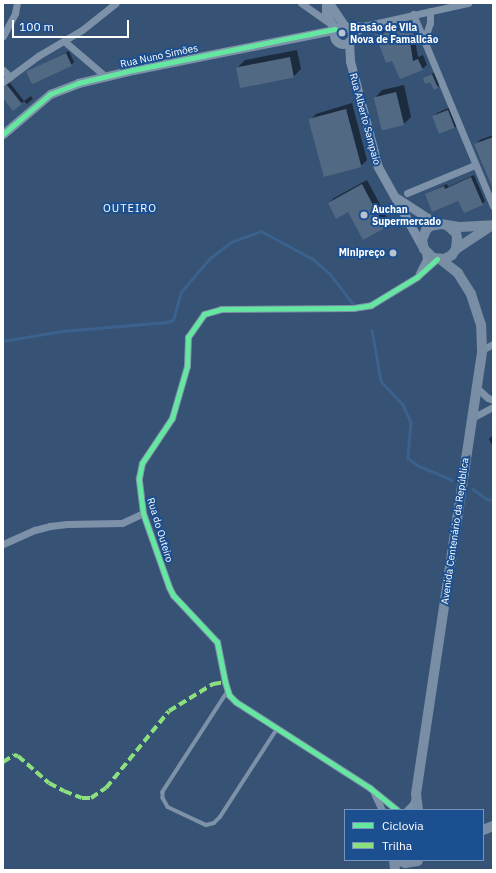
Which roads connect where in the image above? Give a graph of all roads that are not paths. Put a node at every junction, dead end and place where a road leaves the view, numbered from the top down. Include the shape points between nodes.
1 (17, 3) edge
2 (116, 3) edge
3 (301, 3) edge
4 (328, 3) edge
5 (468, 3) edge
6 (430, 11) junction
7 (413, 14) junction
8 (364, 26) junction
9 (338, 30) junction
10 (316, 34) junction
11 (3, 36) edge
12 (64, 41) junction
13 (424, 41) junction
14 (3, 70) edge
15 (106, 76) junction
16 (10, 77) junction
17 (3, 82) edge
18 (3, 134) edge
19 (475, 165) junction
20 (407, 193) dead end
21 (394, 196) junction
22 (493, 206) edge
23 (444, 225) junction
24 (493, 225) edge
25 (424, 249) junction
26 (455, 250) junction
27 (438, 259) junction
28 (458, 272) junction
29 (417, 277) junction
30 (493, 344) edge
31 (482, 350) junction
32 (476, 387) junction
33 (493, 400) edge
34 (493, 407) edge
35 (472, 418) junction
36 (144, 513) junction
37 (3, 544) edge
38 (228, 692) junction
39 (277, 729) junction
40 (373, 791) junction
41 (416, 794) junction
42 (382, 809) edge
43 (396, 809) edge
44 (408, 809) edge
45 (418, 809) edge
46 (400, 861) edge
47 (419, 861) edge
48 (410, 870) edge

1 - 11 street via 15,13
2 - 12 street
3 - 9 street
4 - 9 street, Rua Alberto Sampaio
4 - 9 street
5 - 6 street, Rua Nuno Simões
6 - 7 street, Rua Nuno Simões
6 - 13 street via 430,23
7 - 8 street, Rua Nuno Simões
7 - 13 street
8 - 9 street, Rua Nuno Simões
8 - 9 street, Rua Nuno Simões via 353,25
9 - 10 street, Rua Nuno Simões
9 - 10 street
9 - 21 street, Rua Alberto Sampaio via 350,62 375,159
10 - 15 street, Rua Nuno Simões
12 - 15 street
12 - 16 street
13 - 19 street
14 - 16 street
15 - 18 street, Rua Nuno Simões via 50,94
16 - 17 street
19 - 20 street
19 - 22 street
21 - 23 street, Rua Alberto Sampaio
21 - 25 street, Rua Alberto Sampaio
23 - 24 main road, Rua Alberto Sampaio
23 - 25 main road, Rua Alberto Sampaio via 430,226 426,230 423,235
23 - 26 main road via 452,229 457,238
24 - 26 main road, Rua Alberto Sampaio
25 - 27 main road, Rua Alberto Sampaio
25 - 29 street via 423,267
26 - 27 main road, Rua Alberto Sampaio via 448,257
26 - 28 main road, Avenida Centenário da República
27 - 28 main road, Avenida Centenário da República
27 - 29 street, Rua do Outeiro
28 - 31 main road, Avenida Centenário da República via 477,310 481,325
29 - 36 street, Rua do Outeiro via 372,305 362,307 221,309 204,314 188,337 187,366 172,418 142,463 139,485
30 - 31 street
31 - 32 main road, Avenida Centenário da República
32 - 33 street
32 - 35 main road, Avenida Centenário da República
34 - 35 street
35 - 41 main road, Avenida Centenário da República
36 - 37 street via 122,523 50,526
36 - 38 street, Rua do Outeiro via 173,595 218,642
38 - 39 street via 236,702
38 - 39 lane via 163,792 168,807 206,825 214,823
39 - 40 street
40 - 42 street
40 - 43 street
41 - 44 street, Avenida Centenário da República via 413,804
41 - 45 main road, Avenida Centenário da República
46 - 47 main road
47 - 48 main road

